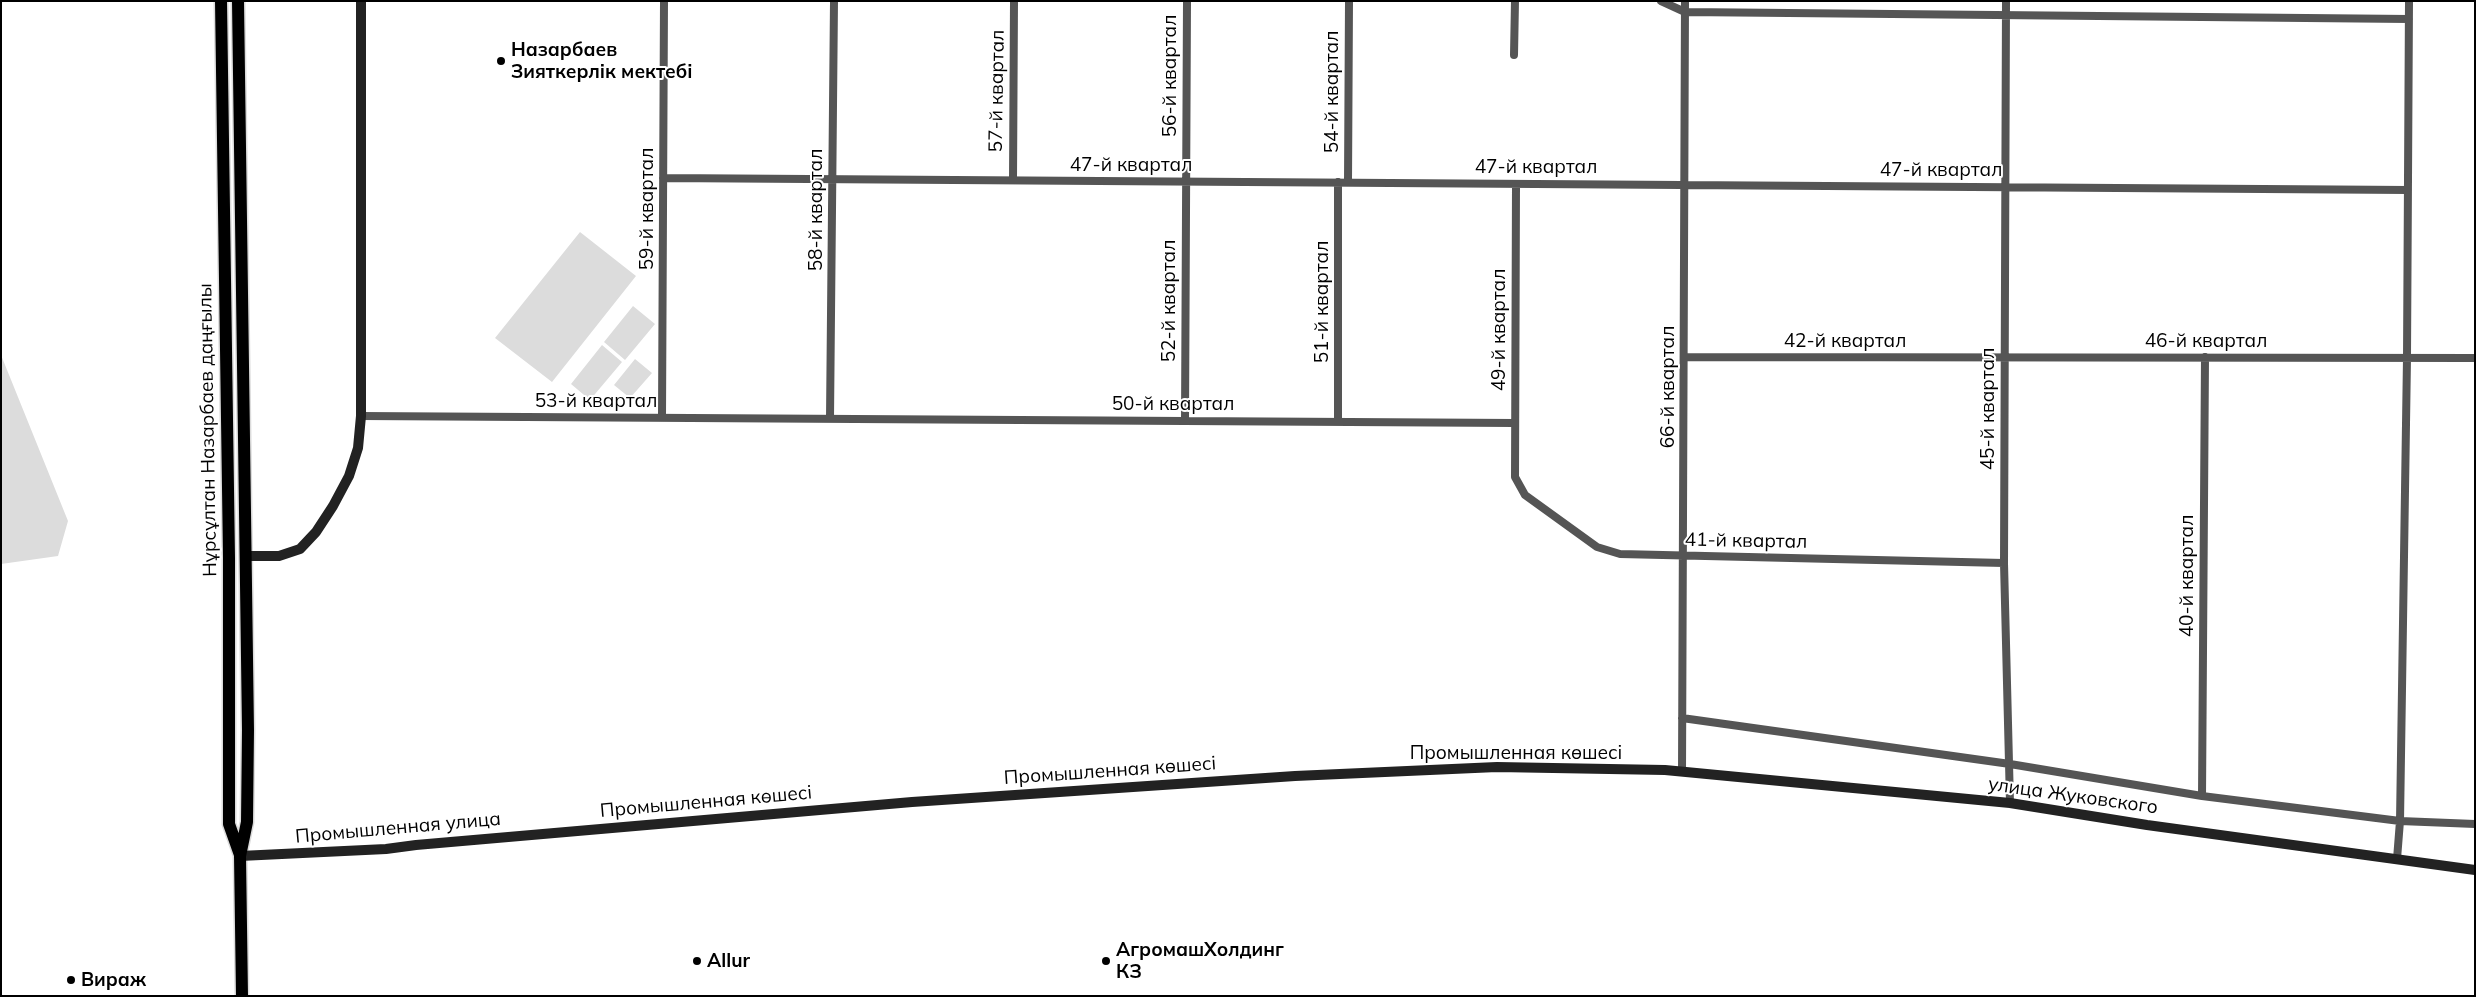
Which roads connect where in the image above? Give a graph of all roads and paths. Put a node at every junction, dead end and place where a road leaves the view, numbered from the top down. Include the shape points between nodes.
1 (221, 1) edge
2 (238, 1) edge
3 (361, 1) edge
4 (664, 1) edge
5 (834, 1) edge
6 (1014, 1) edge
7 (1187, 1) edge
8 (1349, 1) edge
9 (1515, 1) edge
10 (1661, 1) edge
11 (1685, 1) edge
12 (2006, 1) edge
13 (2409, 1) edge
14 (1685, 12) junction
15 (2006, 16) junction
16 (2409, 19) junction
17 (1514, 55) dead end
18 (663, 178) junction
19 (832, 179) junction
20 (1013, 180) junction
21 (1186, 181) junction
22 (1338, 182) junction
23 (1348, 182) junction
24 (1516, 184) junction
25 (1684, 185) junction
26 (2005, 187) junction
27 (2408, 190) junction
28 (1684, 356) junction
29 (2005, 357) junction
30 (2205, 358) junction
31 (2407, 358) junction
32 (2475, 358) edge
33 (361, 416) junction
34 (662, 417) junction
35 (830, 418) junction
36 (1185, 421) junction
37 (1338, 422) junction
38 (1514, 423) junction
39 (1515, 477) joint
40 (246, 556) junction
41 (1684, 556) junction
42 (228, 558) junction
43 (2004, 563) junction
44 (1682, 718) junction
45 (2010, 764) junction
46 (1665, 770) joint
47 (1682, 772) junction
48 (2202, 796) junction
49 (2010, 803) junction
50 (2400, 821) junction
51 (2475, 824) edge
52 (559, 833) joint
53 (240, 856) junction
54 (2397, 859) junction
55 (2475, 870) edge
56 (242, 996) edge

1 - 42 main road, Нұрсұлтан Назарбаев даңғылы
2 - 40 main road, Нұрсұлтан Назарбаев даңғылы
3 - 33 street
4 - 18 street, 59-й квартал
5 - 19 street, 58-й квартал
6 - 20 street, 57-й квартал
7 - 21 street, 56-й квартал
8 - 23 street, 54-й квартал
9 - 17 street
10 - 14 street
11 - 14 street, 66-й квартал
12 - 15 street, 45-й квартал
13 - 16 street
14 - 15 street
14 - 25 street, 66-й квартал
15 - 16 street
15 - 26 street, 45-й квартал
16 - 27 street
18 - 19 street, 47-й квартал
18 - 34 street, 59-й квартал
19 - 20 street, 47-й квартал
19 - 35 street, 58-й квартал
20 - 21 street, 47-й квартал
21 - 22 street, 47-й квартал
21 - 36 street, 52-й квартал
22 - 23 street, 47-й квартал
22 - 37 street, 51-й квартал
23 - 24 street, 47-й квартал
24 - 25 street, 47-й квартал
24 - 38 street, 49-й квартал
25 - 26 street, 47-й квартал
25 - 28 street, 66-й квартал
26 - 27 street, 47-й квартал
26 - 29 street, 45-й квартал
27 - 31 street
28 - 29 street, 42-й квартал
28 - 41 street, 66-й квартал
29 - 30 street, 46-й квартал
29 - 43 street, 45-й квартал
30 - 31 street, 46-й квартал
30 - 48 street, 40-й квартал
31 - 32 street, 46-й квартал
31 - 50 street
33 - 34 street, 53-й квартал
33 - 40 street via 358,448 349,476 316,532 300,549 279,556
34 - 35 street, 53-й квартал
35 - 36 street, 50-й квартал
36 - 37 street, 50-й квартал
37 - 38 street, 50-й квартал
38 - 39 street, 49-й квартал
39 - 41 street, 41-й квартал via 1525,495 1597,546 1620,554
40 - 42 main road
40 - 53 main road, Нұрсұлтан Назарбаев даңғылы via 247,822
41 - 43 street, 41-й квартал
41 - 44 street, 66-й квартал
42 - 53 main road, Нұрсұлтан Назарбаев даңғылы via 230,824
43 - 45 street, 45-й квартал
44 - 45 street
44 - 47 street, 66-й квартал
45 - 48 street
45 - 49 street, 45-й квартал
46 - 47 street, улица Жуковского
46 - 52 street, Промышленная көшесі via 1497,767 1295,776 912,802
47 - 49 street, улица Жуковского
48 - 50 street
49 - 54 street, улица Жуковского
50 - 51 street
50 - 54 street
52 - 53 street, Промышленная улица via 386,849
53 - 56 main road, Нұрсұлтан Назарбаев даңғылы
54 - 55 street, улица Жуковского

